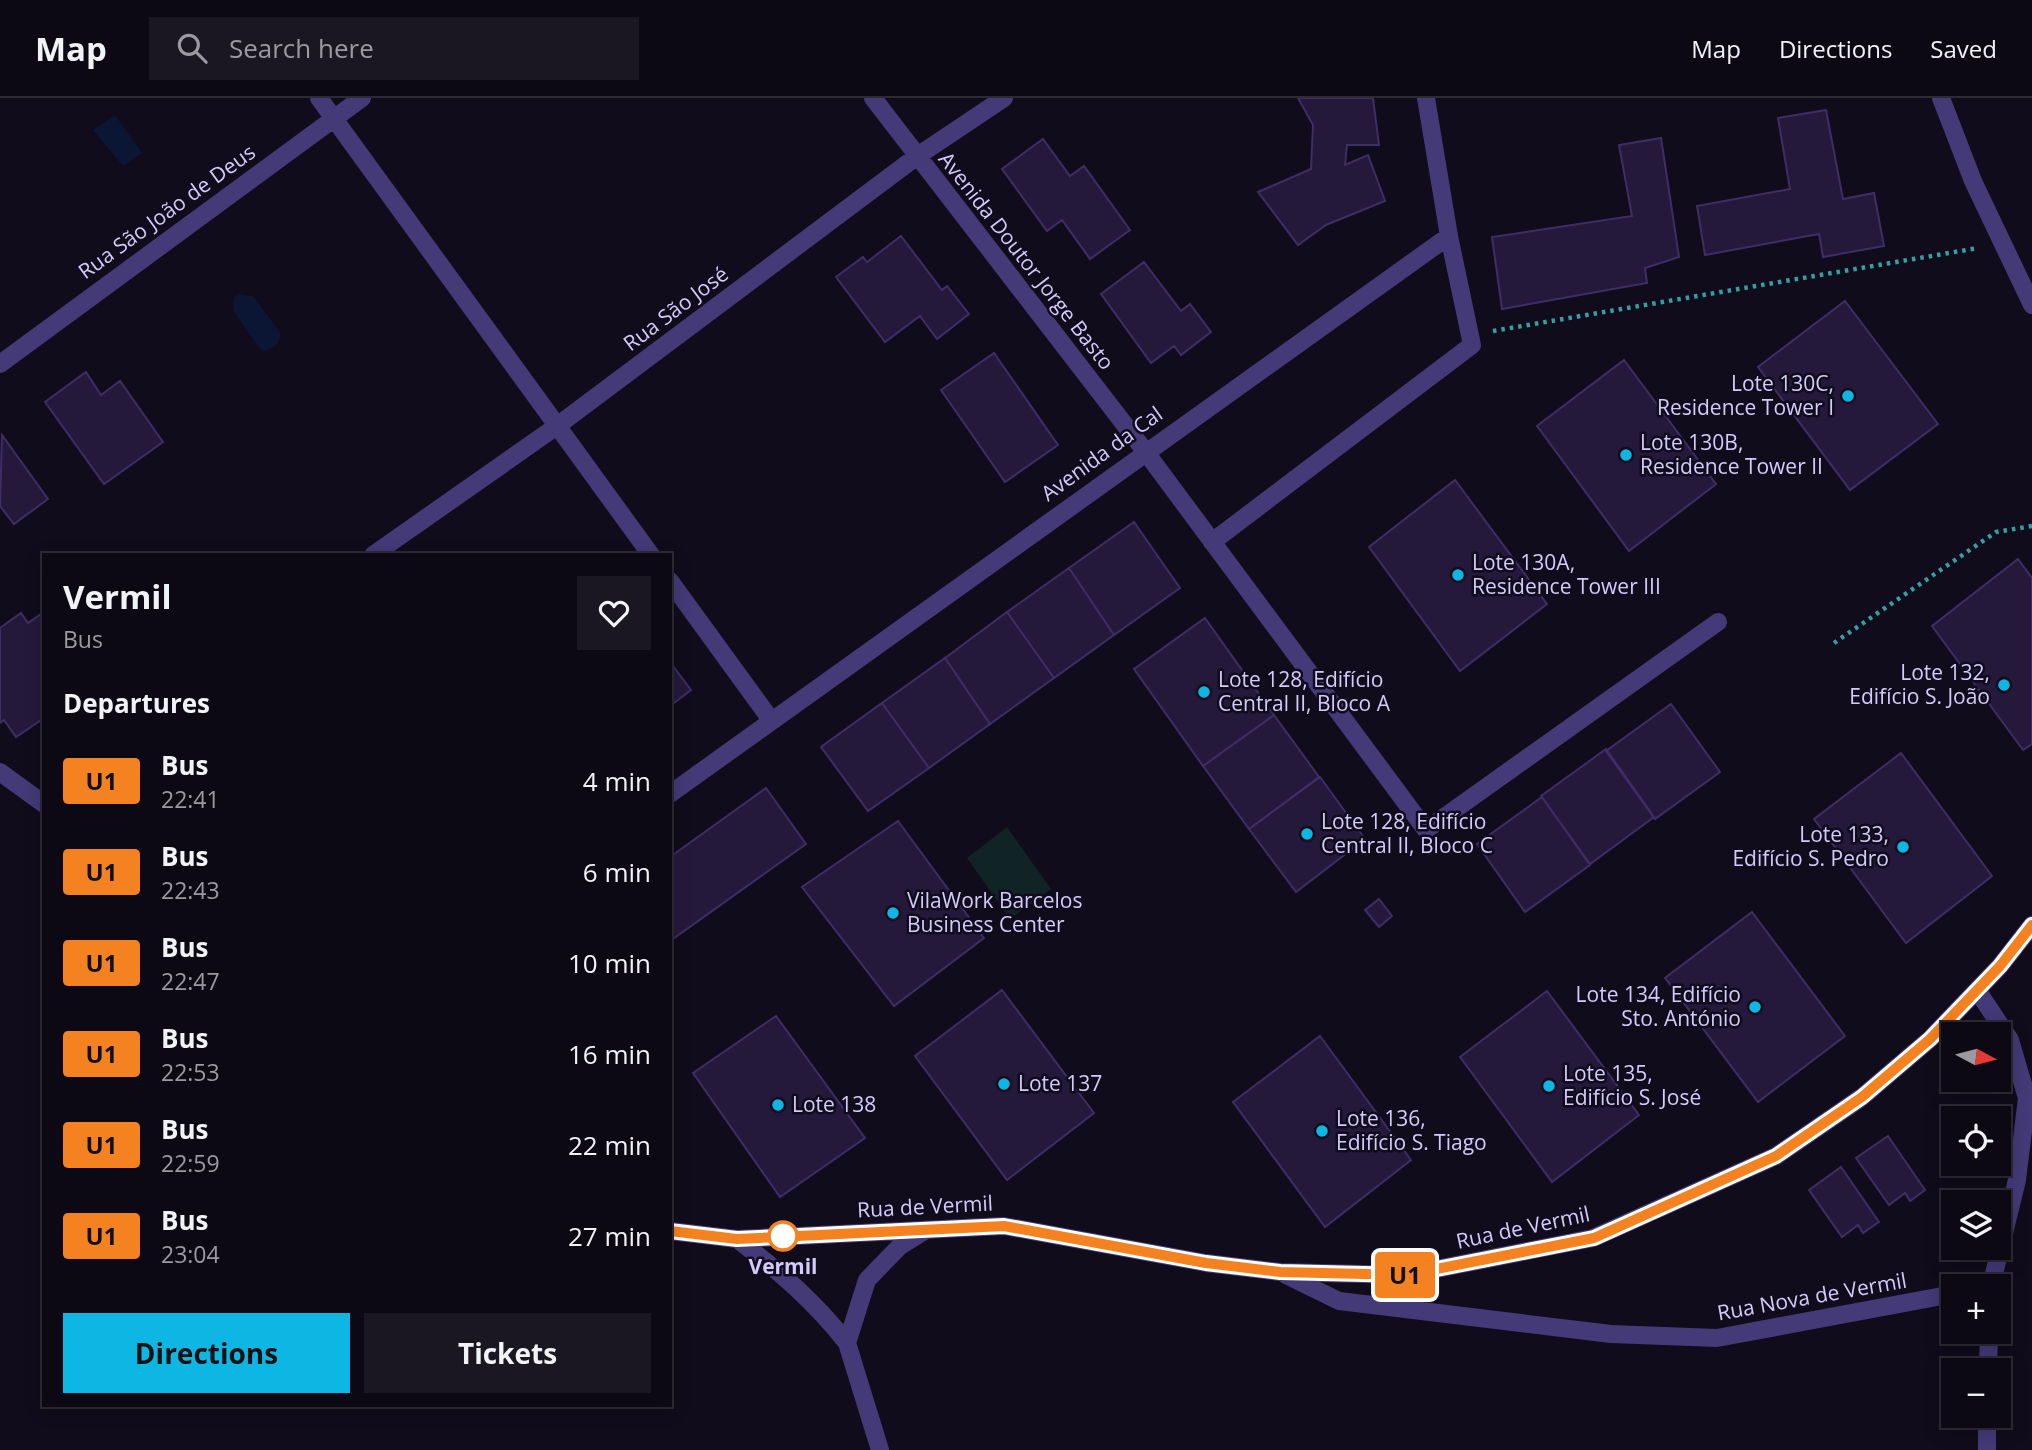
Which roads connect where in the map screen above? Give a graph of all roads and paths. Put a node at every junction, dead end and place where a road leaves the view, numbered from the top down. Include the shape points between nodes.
1 (318, 98) edge
2 (362, 98) edge
3 (873, 98) edge
4 (1004, 98) edge
5 (1426, 98) edge
6 (1941, 98) edge
7 (333, 118) junction
8 (916, 157) junction
9 (1449, 236) junction
10 (2003, 244) junction
11 (2032, 305) edge
12 (1470, 335) junction
13 (0, 364) edge
14 (557, 426) junction
15 (1145, 452) junction
16 (2032, 526) edge
17 (1212, 542) junction
18 (376, 553) edge
19 (650, 553) edge
20 (672, 584) edge
21 (1718, 622) dead end
22 (1834, 643) dead end
23 (771, 720) junction
24 (0, 772) edge
25 (672, 793) edge
26 (39, 794) edge
27 (2032, 925) edge
28 (1977, 990) junction
29 (927, 1229) junction
30 (672, 1231) edge
31 (737, 1239) junction
32 (1280, 1272) junction
33 (1994, 1274) edge
34 (1941, 1297) edge
35 (847, 1343) junction
36 (1987, 1428) edge
37 (880, 1450) edge
38 (1987, 1450) edge

1 - 7 street
2 - 7 street, Rua São João de Deus
3 - 8 street, Avenida Doutor Jorge Basto
4 - 8 street, Rua São José
5 - 9 street
6 - 10 street
7 - 13 street, Rua São João de Deus
7 - 14 street
8 - 14 street, Rua São José
8 - 15 street, Avenida Doutor Jorge Basto
9 - 12 street
9 - 15 street, Avenida da Cal
10 - 11 street
10 - 12 path
12 - 17 street via 1472,345
14 - 18 street, Rua São José
14 - 19 street
15 - 17 street, Avenida Doutor Jorge Basto
15 - 23 street, Avenida da Cal
16 - 22 path via 1996,532
17 - 21 street, Avenida Doutor Jorge Basto via 1426,830
20 - 23 street
23 - 25 street, Avenida da Cal
24 - 26 street
27 - 28 street, Rua de Vermil
28 - 32 street, Rua de Vermil via 1930,1039 1862,1097 1776,1156 1594,1238 1406,1275
28 - 33 street via 2010,1040 2027,1098 2017,1180
29 - 31 street, Rua de Vermil
29 - 32 street, Rua de Vermil via 1004,1226
29 - 35 street via 900,1246 867,1280
30 - 31 street, Rua de Vermil
31 - 35 street via 819,1307
32 - 34 street, Rua Nova de Vermil via 1339,1301 1611,1334 1717,1338
35 - 37 street
36 - 38 street

